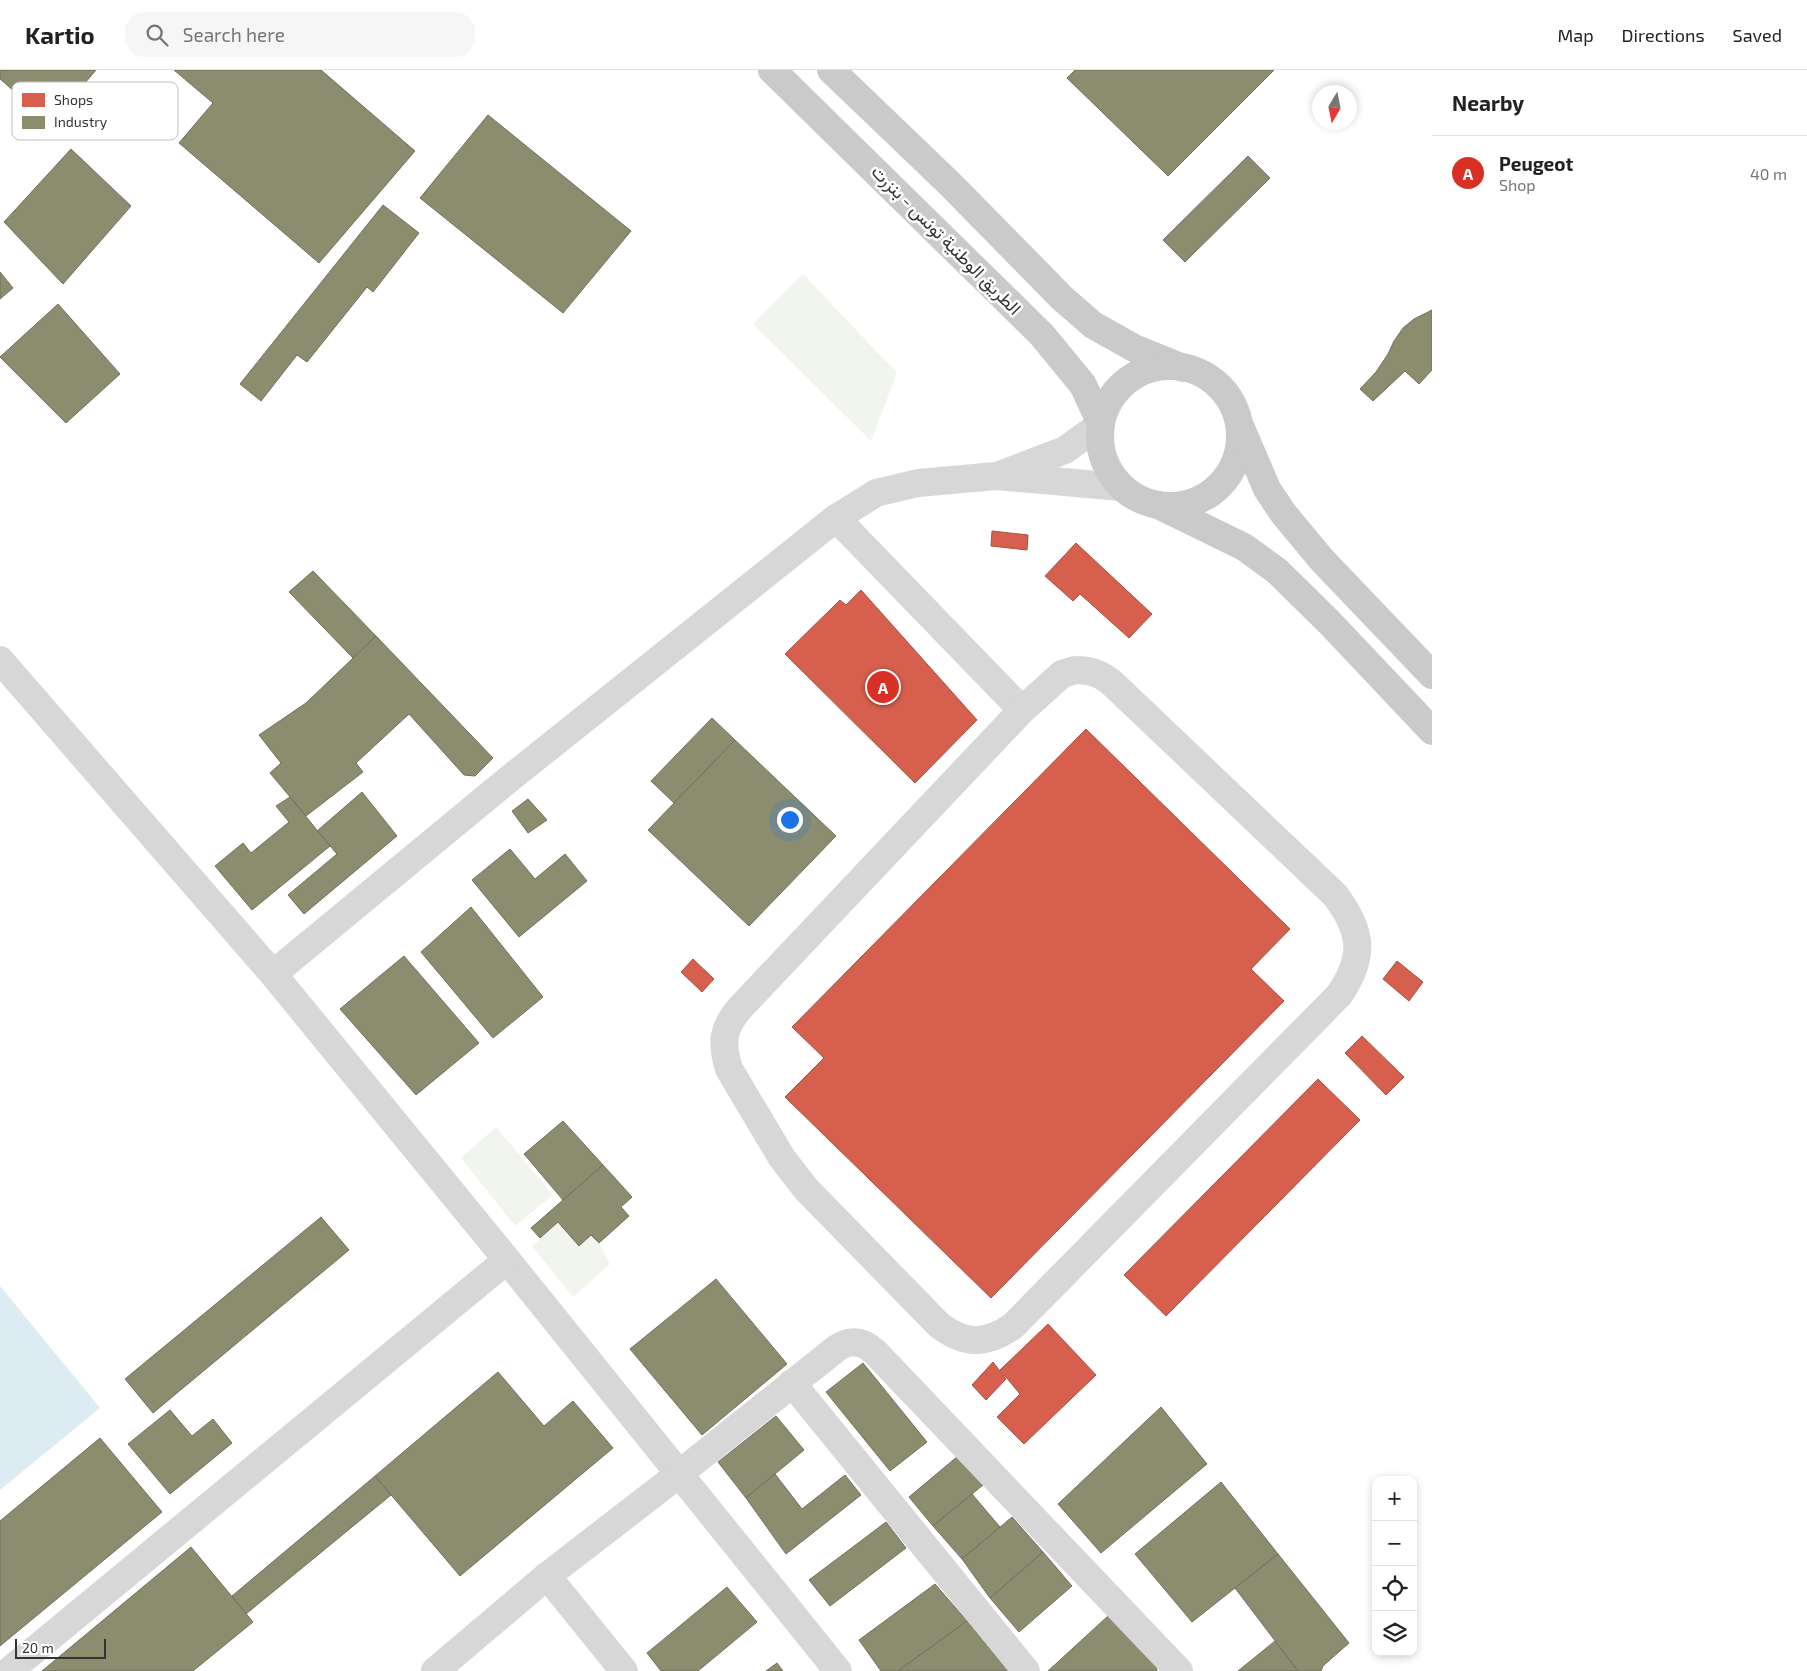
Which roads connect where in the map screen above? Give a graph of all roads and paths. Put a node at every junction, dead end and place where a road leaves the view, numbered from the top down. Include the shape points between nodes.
1 (772, 70) edge
2 (831, 70) edge
3 (1183, 368) junction
4 (1101, 424) junction
5 (1239, 424) junction
6 (996, 476) junction
7 (1121, 486) junction
8 (1156, 504) junction
9 (836, 518) junction
10 (5, 672) edge
11 (1432, 675) edge
12 (1022, 710) junction
13 (1432, 731) edge
14 (273, 974) junction
15 (507, 1260) junction
16 (792, 1383) junction
17 (679, 1474) junction
18 (547, 1576) junction
19 (10, 1671) edge
20 (435, 1671) edge
21 (624, 1671) edge
22 (838, 1671) edge
23 (1026, 1671) edge
24 (1179, 1671) edge

1 - 4 main road, الطريق الوطنية تونس - بنزرت via 1042,334 1083,385
2 - 3 main road via 1062,298 1093,324 1134,348
3 - 4 main road via 1156,367 1123,383 1108,402
3 - 5 main road via 1202,374 1222,388
4 - 6 lane via 1065,450
4 - 7 main road via 1101,449 1109,471
5 - 8 main road via 1239,449 1235,463 1222,483 1202,498 1181,505
5 - 11 main road via 1266,489 1283,513 1322,560
6 - 7 lane
6 - 9 lane via 918,483 876,493
7 - 8 main road via 1136,497
8 - 13 main road via 1244,547 1277,570
9 - 12 lane
9 - 14 lane via 509,779
10 - 14 lane
12 - 12 lane via 740,1008 730,1021 725,1036 724,1053 729,1069 782,1158 806,1188 938,1325 952,1335 967,1339 984,1340 1013,1326 1339,995 1351,977 1357,955 1356,934 1349,913 1335,895 1101,674 1089,670 1062,674
14 - 15 lane
15 - 17 lane
15 - 19 lane
16 - 17 lane
16 - 23 lane
16 - 24 lane via 844,1343 869,1346
17 - 18 lane
17 - 22 lane
18 - 20 lane
18 - 21 lane

